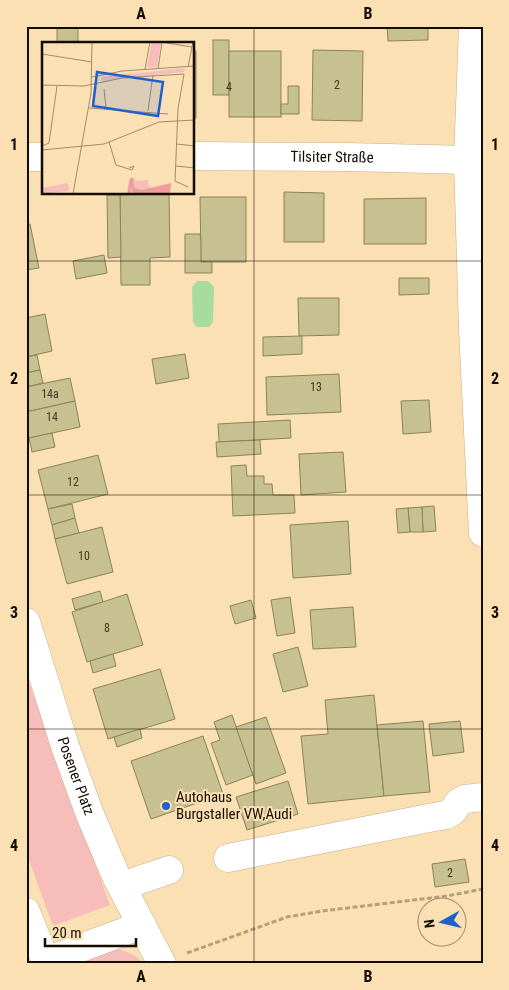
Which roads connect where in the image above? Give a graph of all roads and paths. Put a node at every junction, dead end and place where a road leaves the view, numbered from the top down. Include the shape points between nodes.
1 (473, 26) edge
2 (195, 156) edge
3 (26, 157) edge
4 (42, 157) edge
5 (468, 160) junction
6 (483, 533) edge
7 (26, 622) edge
8 (483, 797) edge
9 (228, 858) dead end
10 (169, 870) dead end
11 (122, 886) junction
12 (483, 889) edge
13 (26, 912) edge
14 (142, 925) junction
15 (173, 959) edge
16 (47, 962) edge

1 - 5 street
2 - 5 street, Tilsiter Straße
3 - 4 street
5 - 6 street
7 - 11 street, Posener Platz via 89,812
8 - 9 street via 465,799 446,815
10 - 11 street
11 - 14 street, Posener Platz
12 - 15 path via 322,910 288,918
13 - 16 street
14 - 15 street, Posener Platz
14 - 16 street

